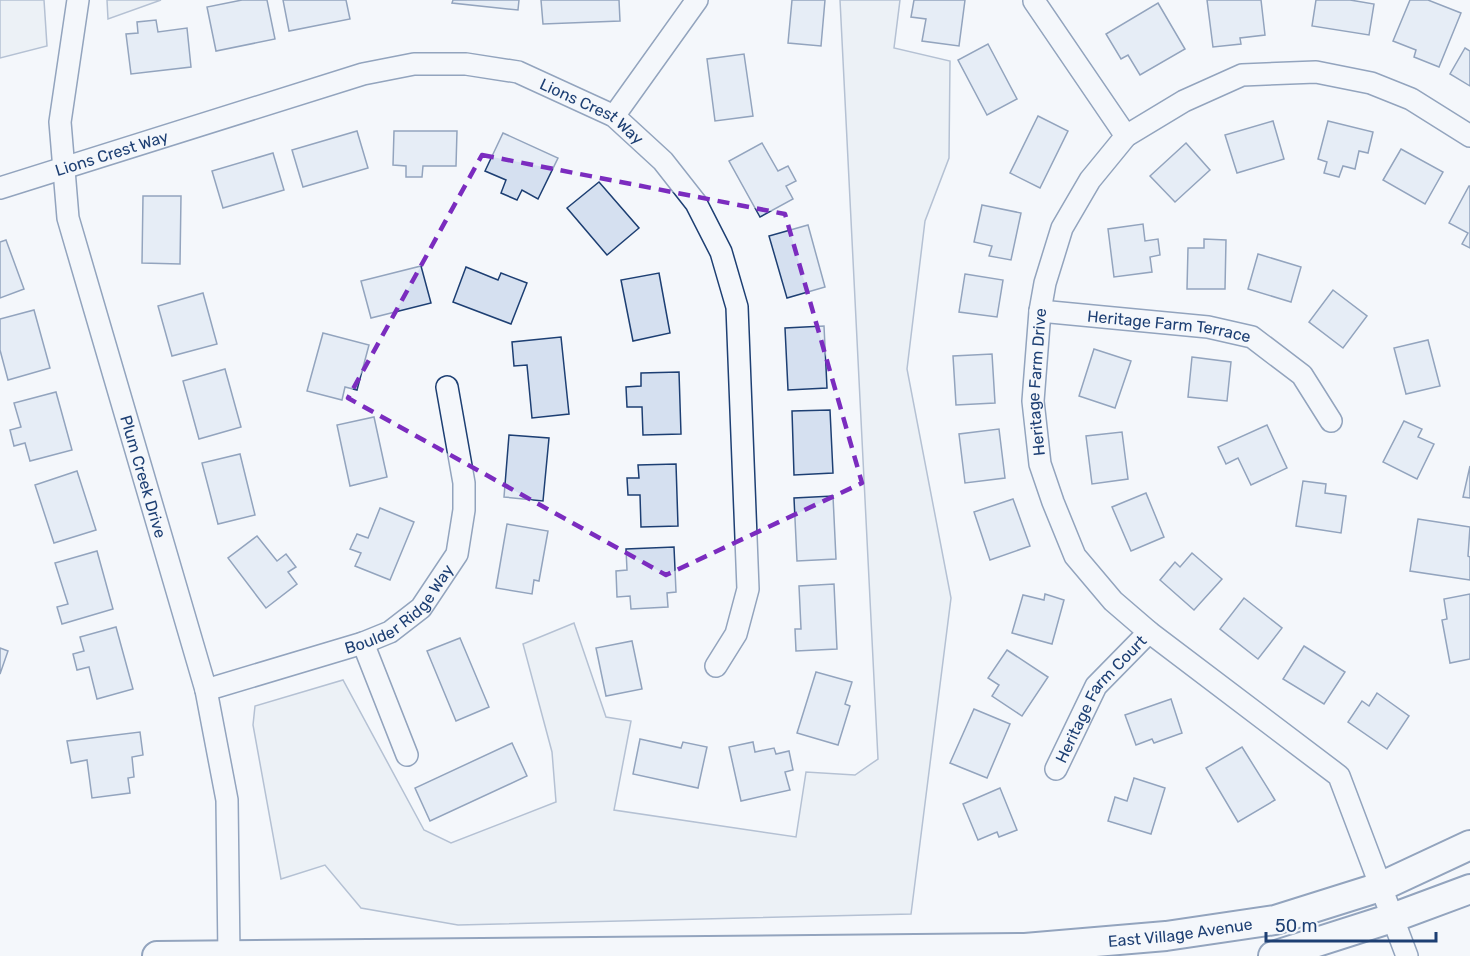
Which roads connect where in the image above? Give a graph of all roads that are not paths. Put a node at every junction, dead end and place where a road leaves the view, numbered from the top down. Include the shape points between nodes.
1 (78, 0) edge
2 (698, 0) edge
3 (1034, 1) edge
4 (614, 116) junction
5 (1126, 136) junction
6 (1470, 136) edge
7 (64, 168) junction
8 (0, 188) edge
9 (1040, 311) junction
10 (447, 387) dead end
11 (1331, 421) dead end
12 (1149, 632) junction
13 (363, 643) junction
14 (716, 666) dead end
15 (206, 690) junction
16 (407, 755) dead end
17 (1056, 769) dead end
18 (1470, 845) edge
19 (1380, 887) junction
20 (1470, 889) edge
21 (1392, 918) junction
22 (1025, 952) edge
23 (229, 955) edge
24 (157, 956) edge
25 (1273, 956) edge
26 (1407, 956) edge

1 - 7 street, Plum Creek Drive via 60,122
2 - 4 street
3 - 5 street
4 - 7 street, Lions Crest Way via 518,72 466,64 414,64 363,74
4 - 14 street, Lions Crest Way via 663,161 696,202 720,252 736,307 748,590 736,634
5 - 6 street, Heritage Farm Drive via 1184,101 1242,75 1316,72 1371,83 1411,99
5 - 9 street, Heritage Farm Drive via 1089,180 1062,228
7 - 8 street, Lions Crest Way
7 - 15 street, Plum Creek Drive via 68,218
9 - 11 street, Heritage Farm Terrace via 1208,327 1252,338 1302,375
9 - 12 street, Heritage Farm Drive via 1033,401 1040,464 1075,556 1113,601
10 - 13 street, Boulder Ridge Way via 464,483 457,554 421,608 390,632
12 - 17 street, Heritage Farm Court via 1095,686
12 - 19 street, Heritage Farm Drive via 1339,776
13 - 15 street, Boulder Ridge Way
13 - 16 street
15 - 23 street, Plum Creek Drive via 227,800
18 - 19 street, East Village Avenue
19 - 21 street, Heritage Farm Drive
19 - 22 street, East Village Avenue via 1275,920
20 - 21 street
21 - 25 street
21 - 26 street, Heritage Farm Drive
22 - 23 street, East Village Avenue
23 - 24 street, East Village Avenue

